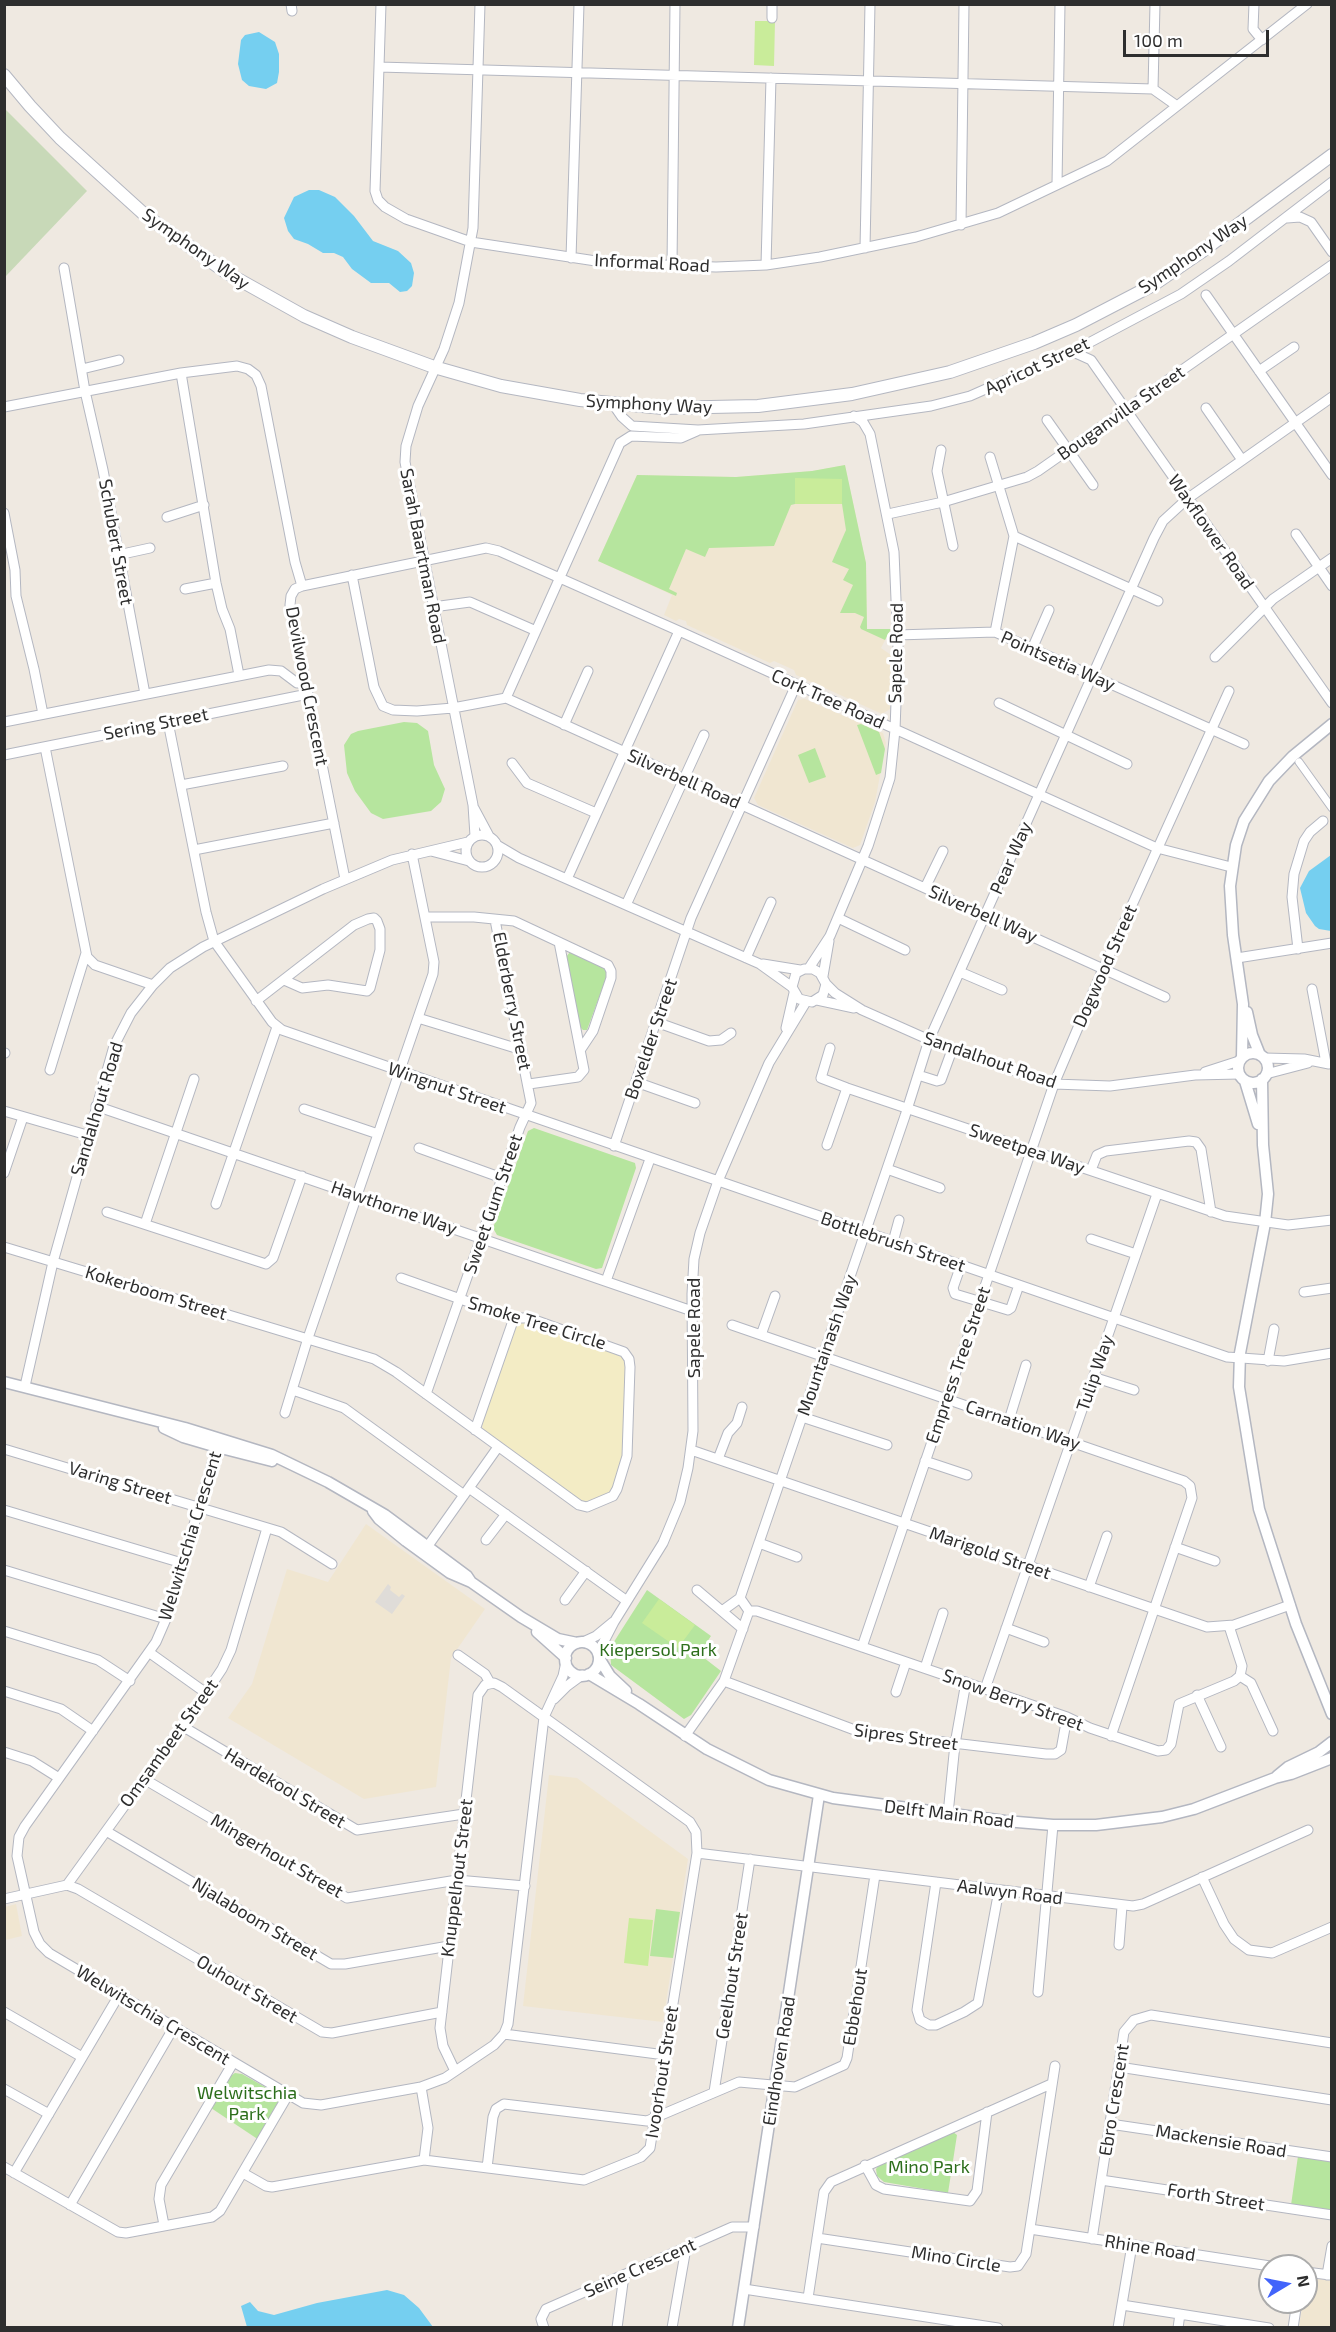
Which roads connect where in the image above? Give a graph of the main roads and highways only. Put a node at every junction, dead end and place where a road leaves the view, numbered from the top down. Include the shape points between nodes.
1 (4, 75) edge
2 (1332, 156) edge

1 - 2 main road, Symphony Way via 94,171 145,215 201,256 304,316 352,338 501,386 663,408 803,402 922,380 994,358 1076,325 1154,285

